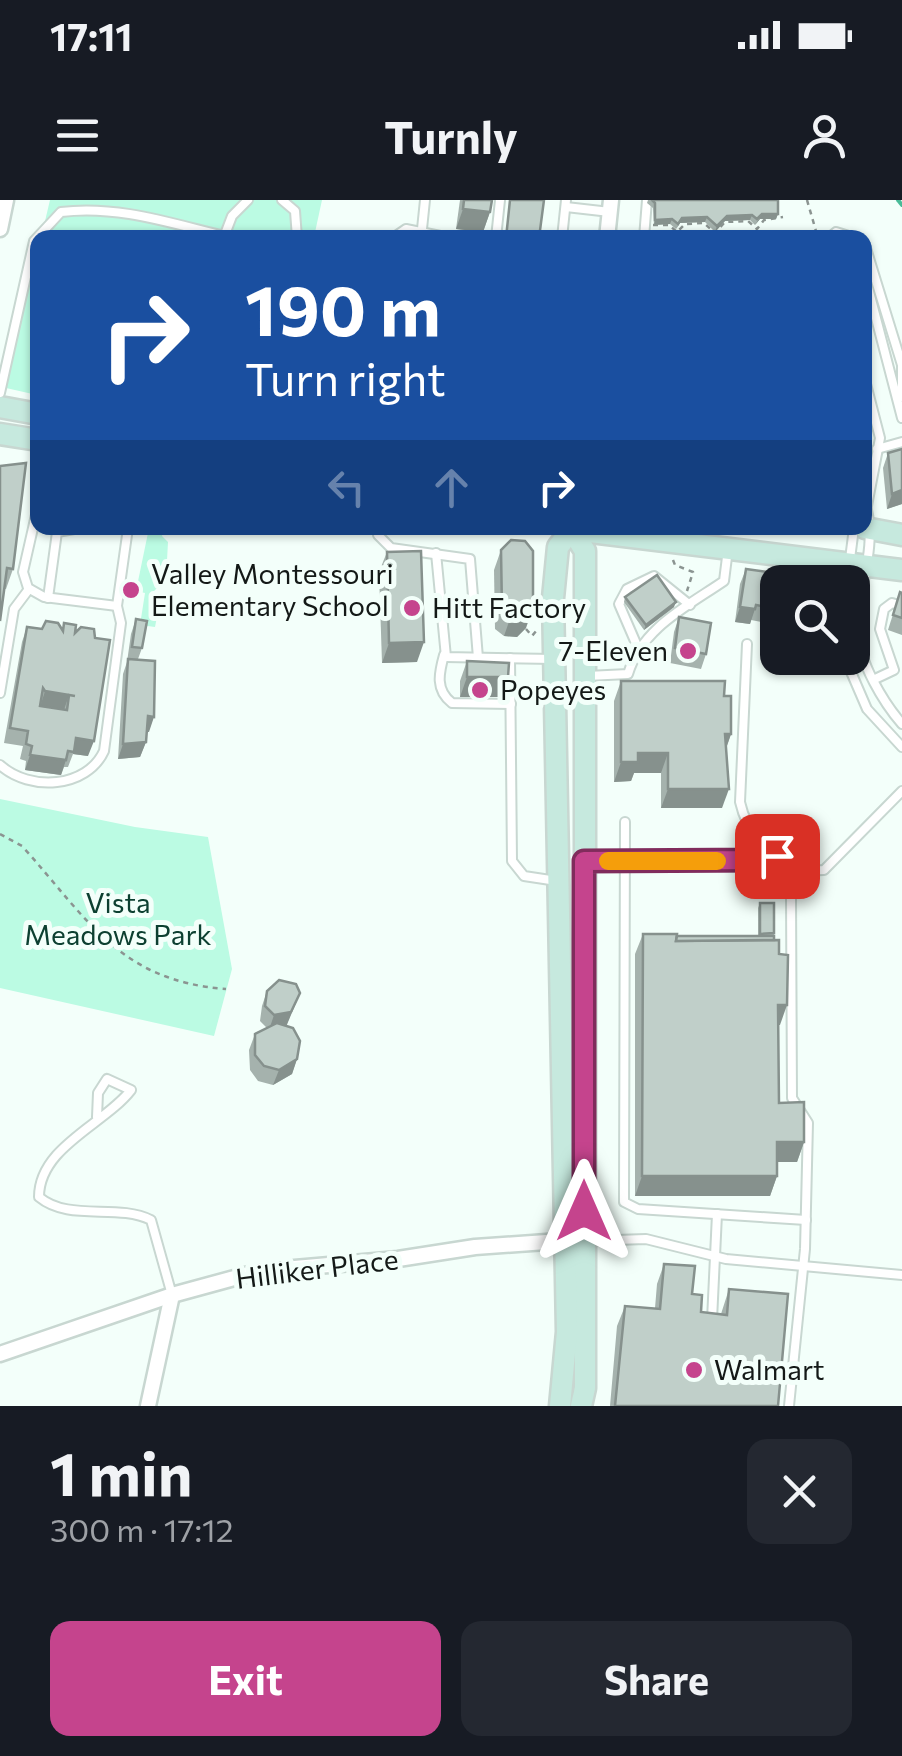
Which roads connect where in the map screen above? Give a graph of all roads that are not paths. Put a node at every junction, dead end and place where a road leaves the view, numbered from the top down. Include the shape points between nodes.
1 (6, 200) edge
2 (248, 200) edge
3 (282, 200) edge
4 (425, 200) edge
5 (500, 200) edge
6 (646, 200) edge
7 (566, 203) edge
8 (610, 206) edge
9 (0, 229) edge
10 (422, 229) junction
11 (44, 230) edge
12 (196, 230) edge
13 (227, 230) edge
14 (296, 230) edge
15 (405, 230) edge
16 (425, 230) edge
17 (497, 230) edge
18 (563, 230) edge
19 (644, 230) edge
20 (30, 259) edge
21 (872, 268) edge
22 (872, 303) edge
23 (0, 393) edge
24 (902, 397) edge
25 (0, 407) edge
26 (872, 407) edge
27 (30, 413) edge
28 (902, 418) edge
29 (0, 434) edge
30 (30, 439) edge
31 (902, 442) edge
32 (877, 449) junction
33 (886, 461) edge
34 (872, 464) joint
35 (872, 524) edge
36 (31, 535) edge
37 (56, 535) edge
38 (127, 535) edge
39 (378, 535) edge
40 (564, 535) edge
41 (573, 535) edge
42 (624, 535) edge
43 (861, 535) edge
44 (861, 535) edge
45 (902, 535) edge
46 (728, 548) junction
47 (436, 553) junction
48 (825, 565) edge
49 (855, 565) edge
50 (855, 565) edge
51 (870, 570) edge
52 (902, 570) edge
53 (30, 590) junction
54 (48, 598) junction
55 (690, 605) junction
56 (117, 606) junction
57 (902, 606) edge
58 (747, 644) dead end
59 (638, 648) junction
60 (444, 655) junction
61 (478, 658) junction
62 (510, 658) junction
63 (554, 658) junction
64 (870, 666) edge
65 (853, 675) edge
66 (583, 676) junction
67 (875, 679) junction
68 (0, 693) edge
69 (512, 704) junction
70 (902, 724) edge
71 (902, 747) edge
72 (2, 770) edge
73 (902, 790) edge
74 (625, 822) dead end
75 (777, 856) junction
76 (584, 861) junction
77 (624, 862) junction
78 (800, 871) junction
79 (558, 881) junction
80 (97, 1117) junction
81 (717, 1214) junction
82 (806, 1220) junction
83 (574, 1240) junction
84 (715, 1256) junction
85 (800, 1267) junction
86 (902, 1275) edge
87 (172, 1294) junction
88 (712, 1323) edge
89 (0, 1354) edge
90 (148, 1406) edge
91 (560, 1406) edge
92 (581, 1406) edge
93 (789, 1406) edge

1 - 9 street
2 - 13 lane
3 - 14 lane via 295,211
4 - 10 lane
5 - 17 lane
6 - 19 lane
7 - 8 lane
7 - 18 lane
10 - 15 lane
10 - 16 lane
11 - 12 lane via 60,212 92,208
20 - 23 lane
21 - 24 lane via 902,365
22 - 28 lane
25 - 27 main road
26 - 32 lane
29 - 30 main road
31 - 32 lane
32 - 34 lane
33 - 34 lane
35 - 45 main road
36 - 53 lane via 23,572
37 - 54 lane
38 - 56 lane
39 - 47 lane via 391,548
40 - 63 main road via 558,547
41 - 66 main road via 585,551
42 - 46 main road
43 - 49 lane
44 - 50 lane
46 - 48 main road
46 - 55 lane via 724,581
47 - 60 lane
47 - 61 lane via 465,556 472,564
51 - 52 main road
53 - 54 lane
53 - 68 lane via 14,609
54 - 56 lane
55 - 59 lane
55 - 59 lane via 654,576 627,589 619,604
56 - 72 lane via 119,641 96,767 69,782
57 - 67 lane via 884,609 880,629 894,670
58 - 75 lane via 740,802 745,825
59 - 66 lane via 628,674
60 - 61 lane
60 - 69 lane via 438,678 444,698
61 - 62 lane
62 - 63 lane
62 - 69 lane
63 - 79 main road
64 - 67 lane
65 - 71 lane via 868,709
66 - 76 main road
67 - 70 lane
69 - 79 lane via 512,861 524,876
73 - 78 lane via 824,870
74 - 77 lane
75 - 77 lane
75 - 78 lane
76 - 77 lane
76 - 83 main road
77 - 81 lane via 624,1202 638,1209
78 - 82 lane via 791,896 792,1098 808,1123
79 - 83 main road
80 - 80 lane via 119,1105 131,1090 106,1079
80 - 87 lane via 44,1171 39,1197 60,1208 134,1211 152,1220
81 - 82 lane
81 - 84 lane
82 - 85 lane
83 - 84 lane via 646,1239
83 - 87 street, Hilliker Place via 260,1271
83 - 91 main road
83 - 92 main road
84 - 85 lane
84 - 88 lane
85 - 86 lane
85 - 93 lane
87 - 89 street, Hilliker Place
87 - 90 street

